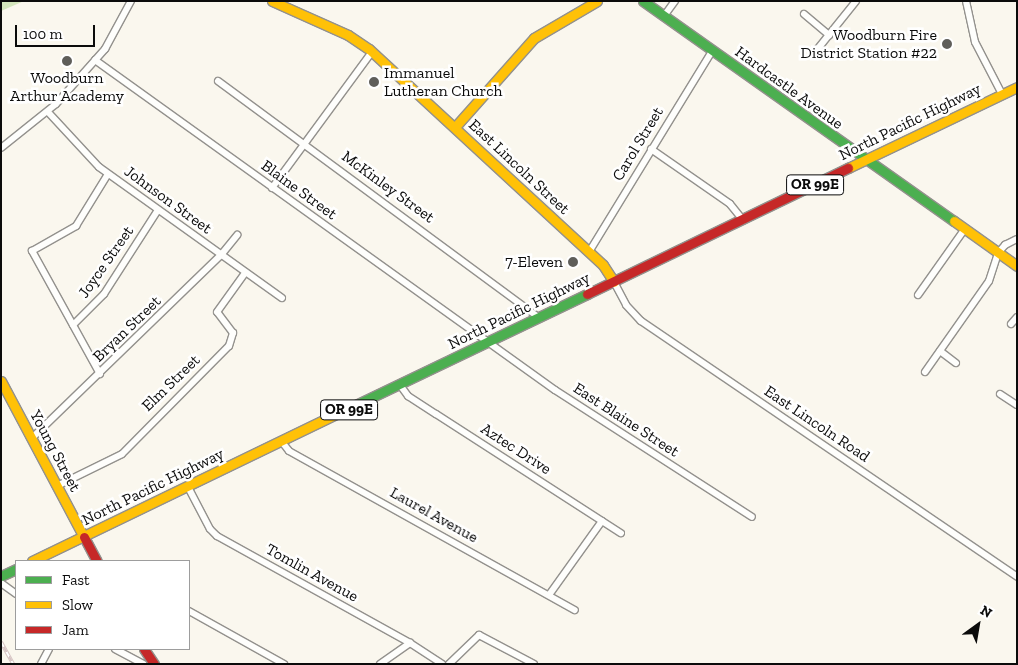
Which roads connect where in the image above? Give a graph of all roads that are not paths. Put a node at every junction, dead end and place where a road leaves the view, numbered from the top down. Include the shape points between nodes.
1 (131, 1) edge
2 (272, 1) edge
3 (597, 1) edge
4 (643, 1) edge
5 (675, 1) edge
6 (856, 1) edge
7 (966, 1) edge
8 (804, 14) dead end
9 (664, 16) junction
10 (829, 35) junction
11 (712, 51) junction
12 (816, 51) dead end
13 (372, 52) junction
14 (95, 60) junction
15 (218, 81) dead end
16 (1017, 87) edge
17 (1002, 94) junction
18 (48, 112) junction
19 (455, 127) junction
20 (304, 143) junction
21 (1, 148) edge
22 (651, 148) junction
23 (866, 160) junction
24 (108, 174) junction
25 (272, 188) junction
26 (158, 210) junction
27 (742, 220) junction
28 (964, 230) junction
29 (237, 235) dead end
30 (1017, 239) edge
31 (588, 252) junction
32 (998, 253) junction
33 (221, 255) junction
34 (1017, 266) edge
35 (245, 272) junction
36 (614, 282) junction
37 (918, 295) dead end
38 (282, 298) dead end
39 (1017, 317) edge
40 (540, 318) junction
41 (72, 324) junction
42 (1012, 324) dead end
43 (487, 343) junction
44 (940, 351) junction
45 (956, 363) dead end
46 (925, 372) dead end
47 (100, 374) junction
48 (1, 381) edge
49 (400, 385) junction
50 (1000, 394) dead end
51 (1017, 405) edge
52 (32, 438) junction
53 (282, 442) junction
54 (57, 486) junction
55 (188, 487) junction
56 (752, 517) dead end
57 (602, 521) junction
58 (621, 533) dead end
59 (84, 537) junction
60 (34, 560) edge
61 (96, 560) edge
62 (15, 569) edge
63 (1, 576) edge
64 (1017, 577) edge
65 (1, 583) edge
66 (15, 593) edge
67 (549, 595) junction
68 (575, 610) dead end
69 (190, 612) edge
70 (410, 643) junction
71 (48, 650) edge
72 (117, 650) edge
73 (145, 650) edge
74 (41, 664) edge
75 (143, 664) edge
76 (154, 664) edge
77 (284, 664) edge
78 (380, 664) edge
79 (442, 664) edge
80 (449, 664) edge
81 (534, 664) edge

1 - 14 street
2 - 13 main road, East Lincoln Street via 348,35
3 - 19 main road via 534,38
4 - 9 main road, Hardcastle Avenue
5 - 9 street
6 - 10 street
7 - 17 street via 975,42
8 - 10 street
9 - 11 main road, Hardcastle Avenue
10 - 12 street
11 - 22 street, Carol Street
11 - 23 main road, Hardcastle Avenue
13 - 19 main road, East Lincoln Street
13 - 20 street
14 - 18 street
14 - 25 street, Blaine Street
15 - 20 street, McKinley Street
16 - 17 main road, North Pacific Highway / OR 99E
17 - 23 main road, North Pacific Highway / OR 99E
18 - 21 street
18 - 24 street, Johnson Street
19 - 31 main road, East Lincoln Street
20 - 25 street
20 - 40 street, McKinley Street
22 - 27 street via 734,208
22 - 31 street, Carol Street
23 - 27 main road, North Pacific Highway / OR 99E
23 - 28 main road, Hardcastle Avenue
24 - 26 street, Johnson Street
24 - 41 street via 76,226 32,252
25 - 43 street, Blaine Street
26 - 33 street, Johnson Street
26 - 41 street, Joyce Street via 104,294
27 - 36 main road, North Pacific Highway / OR 99E
28 - 32 main road, Hardcastle Avenue
28 - 37 street
29 - 33 street, Bryan Street
30 - 32 street
31 - 36 main road, East Lincoln Street via 608,271
32 - 34 main road, Hardcastle Avenue
32 - 44 street via 989,281
33 - 35 street, Johnson Street
33 - 47 street, Bryan Street
35 - 38 street, Johnson Street
35 - 54 street, Elm Street via 217,312 233,333 229,346 147,425 124,452
36 - 40 main road, North Pacific Highway / OR 99E
36 - 64 street, East Lincoln Road via 634,315
39 - 42 street
40 - 43 main road, North Pacific Highway / OR 99E
41 - 47 street
43 - 49 main road, North Pacific Highway / OR 99E
43 - 56 street, East Blaine Street
44 - 45 street
44 - 46 street
47 - 52 street, Bryan Street
48 - 52 main road, Young Street
49 - 53 main road, North Pacific Highway / OR 99E
49 - 57 street, Aztec Drive via 408,396
50 - 51 street
52 - 54 main road, Young Street
53 - 55 main road, North Pacific Highway / OR 99E
53 - 67 street, Laurel Avenue via 289,451
54 - 59 main road, Young Street
55 - 59 main road, North Pacific Highway / OR 99E
55 - 70 street, Tomlin Avenue via 217,536
57 - 58 street, Aztec Drive
57 - 67 street
59 - 60 main road, North Pacific Highway / OR 99E
59 - 61 main road, Young Street
62 - 63 main road
65 - 66 street
67 - 68 street, Laurel Avenue
69 - 77 street
70 - 78 street
70 - 79 street, Tomlin Avenue
71 - 74 street
72 - 75 street
73 - 76 main road
80 - 81 street via 479,635

